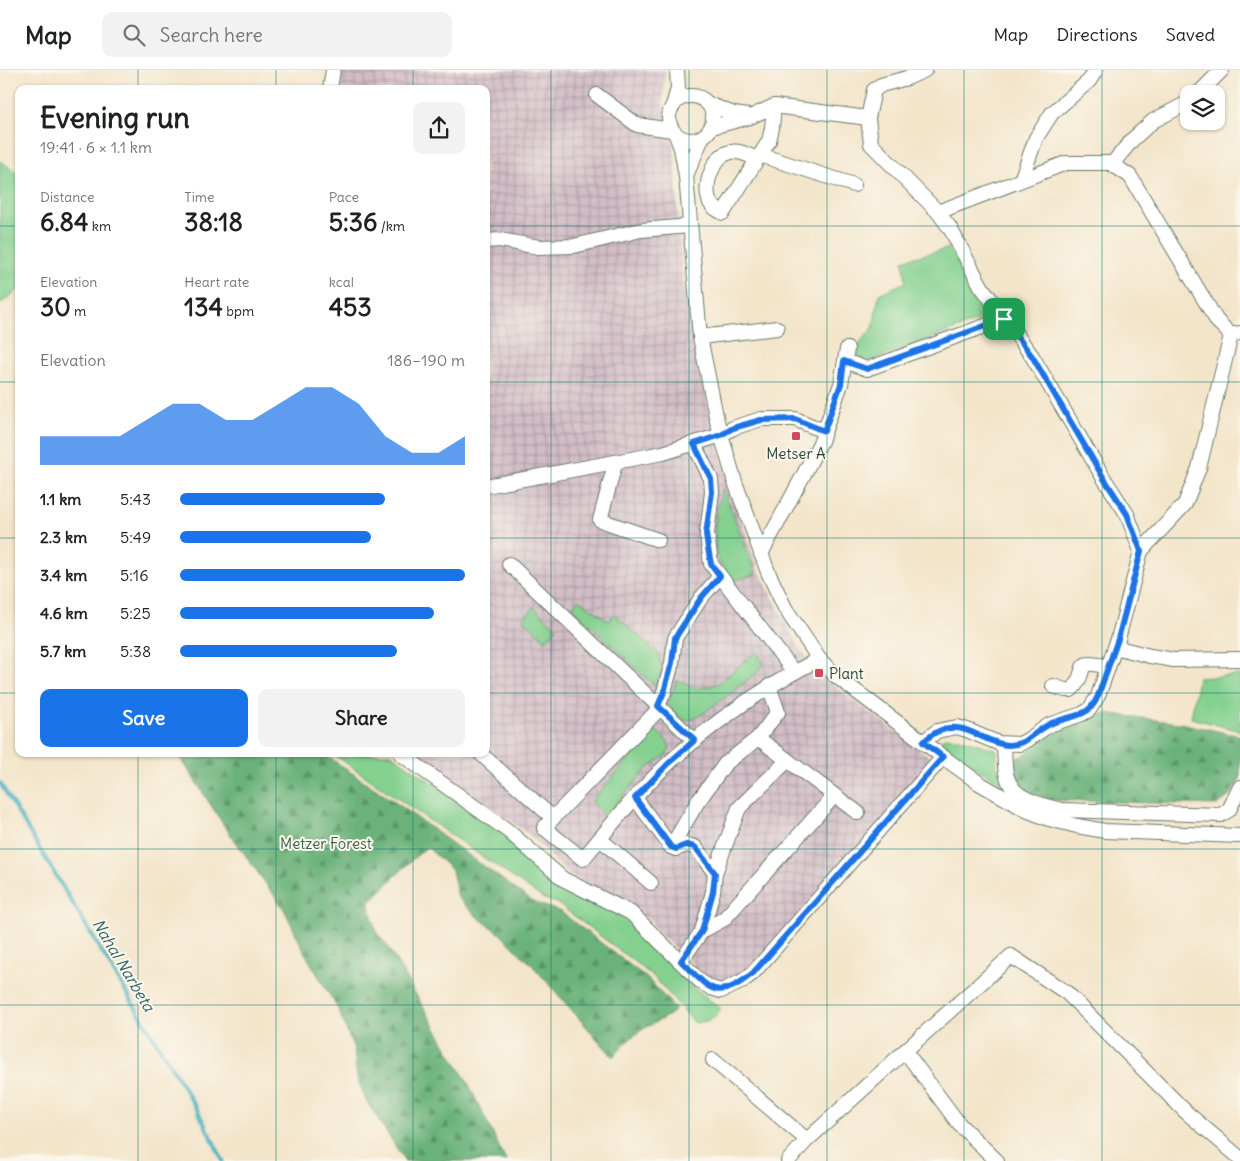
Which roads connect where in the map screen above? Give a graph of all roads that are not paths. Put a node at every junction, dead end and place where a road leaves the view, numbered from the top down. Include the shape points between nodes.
1 (333, 70) edge
2 (677, 70) edge
3 (925, 70) edge
4 (1096, 70) edge
5 (1222, 70) edge
6 (331, 85) edge
7 (1207, 85) edge
8 (597, 95) dead end
9 (702, 101) junction
10 (774, 106) junction
11 (1180, 107) edge
12 (671, 110) junction
13 (750, 117) junction
14 (868, 118) junction
15 (637, 125) junction
16 (712, 127) junction
17 (674, 132) junction
18 (702, 138) junction
19 (1112, 164) junction
20 (686, 176) junction
21 (1021, 180) junction
22 (854, 185) dead end
23 (938, 212) junction
24 (690, 226) junction
25 (490, 241) edge
26 (1004, 319) junction
27 (777, 328) dead end
28 (1235, 334) edge
29 (700, 336) junction
30 (824, 431) junction
31 (721, 435) junction
32 (694, 444) junction
33 (615, 464) junction
34 (490, 485) edge
35 (658, 540) dead end
36 (1141, 551) junction
37 (760, 554) junction
38 (509, 564) dead end
39 (720, 576) junction
40 (1115, 647) junction
41 (819, 659) junction
42 (1240, 659) edge
43 (1108, 667) junction
44 (794, 672) junction
45 (769, 686) junction
46 (1053, 686) dead end
47 (659, 707) junction
48 (758, 738) junction
49 (695, 740) junction
50 (923, 742) junction
51 (1004, 744) junction
52 (405, 757) edge
53 (484, 757) edge
54 (943, 757) junction
55 (787, 760) junction
56 (1240, 787) edge
57 (834, 796) junction
58 (635, 798) junction
59 (858, 813) dead end
60 (554, 818) junction
61 (1240, 836) edge
62 (600, 839) junction
63 (671, 847) junction
64 (715, 873) junction
65 (651, 883) dead end
66 (702, 931) junction
67 (681, 961) junction
68 (905, 1051) junction
69 (713, 1060) dead end
70 (807, 1140) junction
71 (1240, 1158) edge
72 (788, 1161) edge
73 (997, 1161) edge

1 - 6 street
2 - 9 street via 685,84
2 - 12 street via 678,88
3 - 14 street via 874,90
4 - 21 street via 1045,123
5 - 7 street
8 - 15 street
9 - 12 street via 686,97
9 - 13 street
9 - 16 street via 713,115
10 - 13 street
10 - 14 street
10 - 22 street via 771,134 759,157
11 - 19 street via 1153,121 1132,139
12 - 15 street via 646,124
12 - 17 street via 670,124
13 - 16 street
14 - 23 street via 871,144
15 - 17 street
16 - 18 street
17 - 18 street via 688,140
17 - 20 street via 681,148
18 - 20 street
19 - 21 street via 1066,163
19 - 28 street via 1130,176 1217,321
20 - 24 street
21 - 23 street
23 - 26 street
24 - 25 street via 641,230 574,246 539,248
24 - 29 street
26 - 30 street via 867,369 846,355 841,384
26 - 36 street via 1032,356 1127,514
27 - 29 street
28 - 36 street via 1199,468 1185,504
29 - 31 street
30 - 31 street via 795,419 761,420
30 - 37 street
31 - 32 street
31 - 37 street
32 - 33 street
32 - 39 street via 711,479 706,534 711,564
33 - 34 street
33 - 35 street via 600,520
36 - 40 street
37 - 41 street via 785,608
38 - 47 street
39 - 44 street
39 - 47 street via 675,638 672,663
40 - 42 street via 1174,660
40 - 43 street
41 - 44 street
41 - 50 street via 836,676
43 - 46 street via 1086,664 1071,690
43 - 51 street via 1098,696 1089,710 1049,725 1020,744
44 - 45 street
45 - 48 street via 778,712
45 - 49 street
47 - 49 street
47 - 60 street
48 - 55 street
48 - 63 street via 725,764
49 - 58 street
50 - 51 street via 937,731 957,727
50 - 54 street
51 - 56 street via 1005,770 1012,788 1034,802 1062,810 1221,815 1229,810
52 - 67 street via 507,830 563,879 631,913
53 - 60 street
54 - 61 street via 1006,800 1067,824 1105,831
54 - 67 street via 753,973 721,991 701,982
55 - 57 street
55 - 64 street via 739,808
57 - 59 street
57 - 66 street via 724,919
58 - 62 street
58 - 63 street
60 - 62 street via 544,828 583,859
62 - 65 street
63 - 64 street via 695,847
64 - 66 street
66 - 67 street
68 - 70 street
68 - 71 street via 1011,956 1067,993 1187,1113
68 - 73 street via 959,1124
69 - 70 street
70 - 72 street

